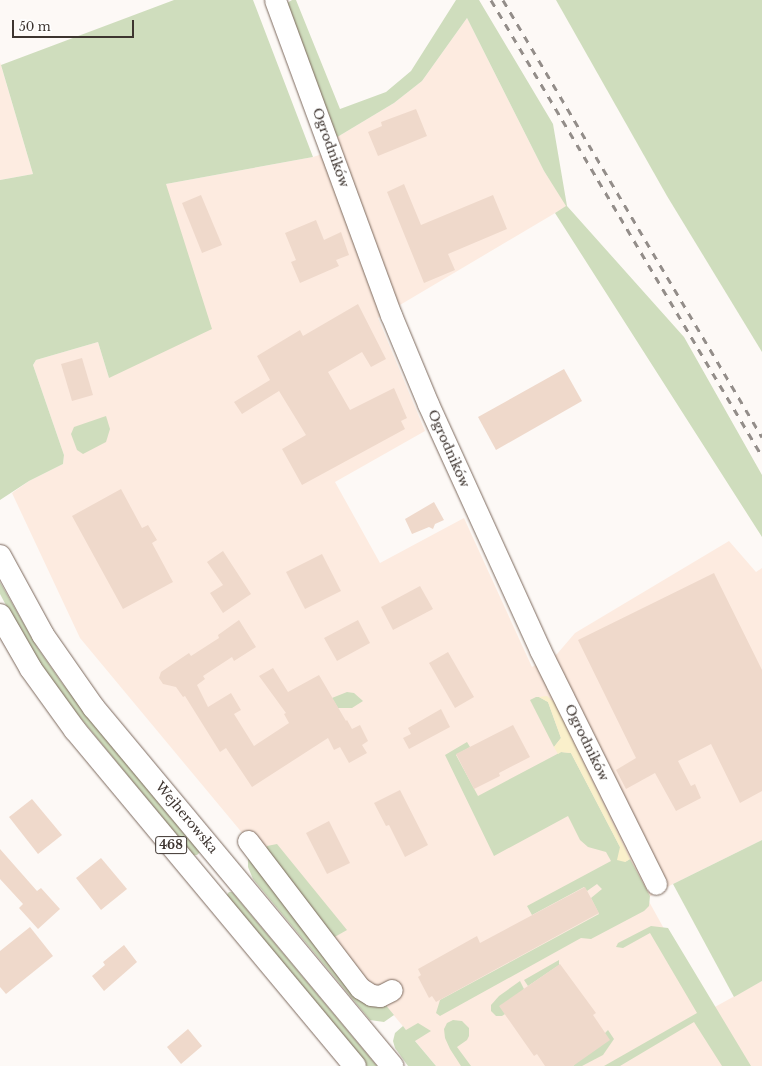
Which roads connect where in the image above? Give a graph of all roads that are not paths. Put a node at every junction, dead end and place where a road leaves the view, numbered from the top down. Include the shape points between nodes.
1 (275, 0) edge
2 (0, 556) edge
3 (0, 615) edge
4 (248, 841) dead end
5 (656, 884) dead end
6 (392, 990) dead end
7 (355, 1066) edge
8 (392, 1066) edge

1 - 5 street, Ogrodników via 391,315 428,404 540,650
2 - 8 main road, Wejherowska / 468 via 43,635 94,708
3 - 7 main road, 468 via 31,669 75,730
4 - 6 street via 360,988 371,995 380,996

